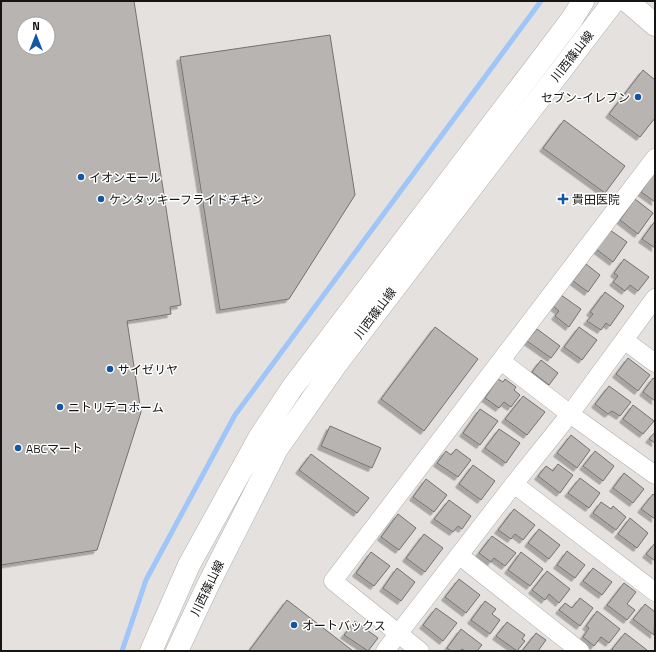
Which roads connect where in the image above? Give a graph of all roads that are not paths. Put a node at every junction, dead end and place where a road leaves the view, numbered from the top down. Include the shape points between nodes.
1 (583, 1) edge
2 (614, 1) edge
3 (627, 1) edge
4 (655, 25) edge
5 (655, 158) edge
6 (655, 298) edge
7 (624, 340) junction
8 (501, 361) junction
9 (655, 363) edge
10 (570, 414) junction
11 (655, 475) edge
12 (514, 484) junction
13 (460, 556) junction
14 (655, 592) edge
15 (398, 634) junction
16 (151, 651) edge
17 (177, 651) edge
18 (385, 651) edge
19 (420, 651) edge
20 (580, 651) edge

1 - 16 main road, 川西篠山線 via 572,19 292,388 259,438 189,565
2 - 17 main road, 川西篠山線 via 338,362 277,449
3 - 4 main road
5 - 8 street
6 - 7 street
7 - 9 street
7 - 10 street
8 - 10 street
8 - 15 street via 333,581
10 - 11 street
10 - 12 street
12 - 13 street
12 - 14 street
13 - 15 street
13 - 20 street
15 - 18 street
15 - 19 street

